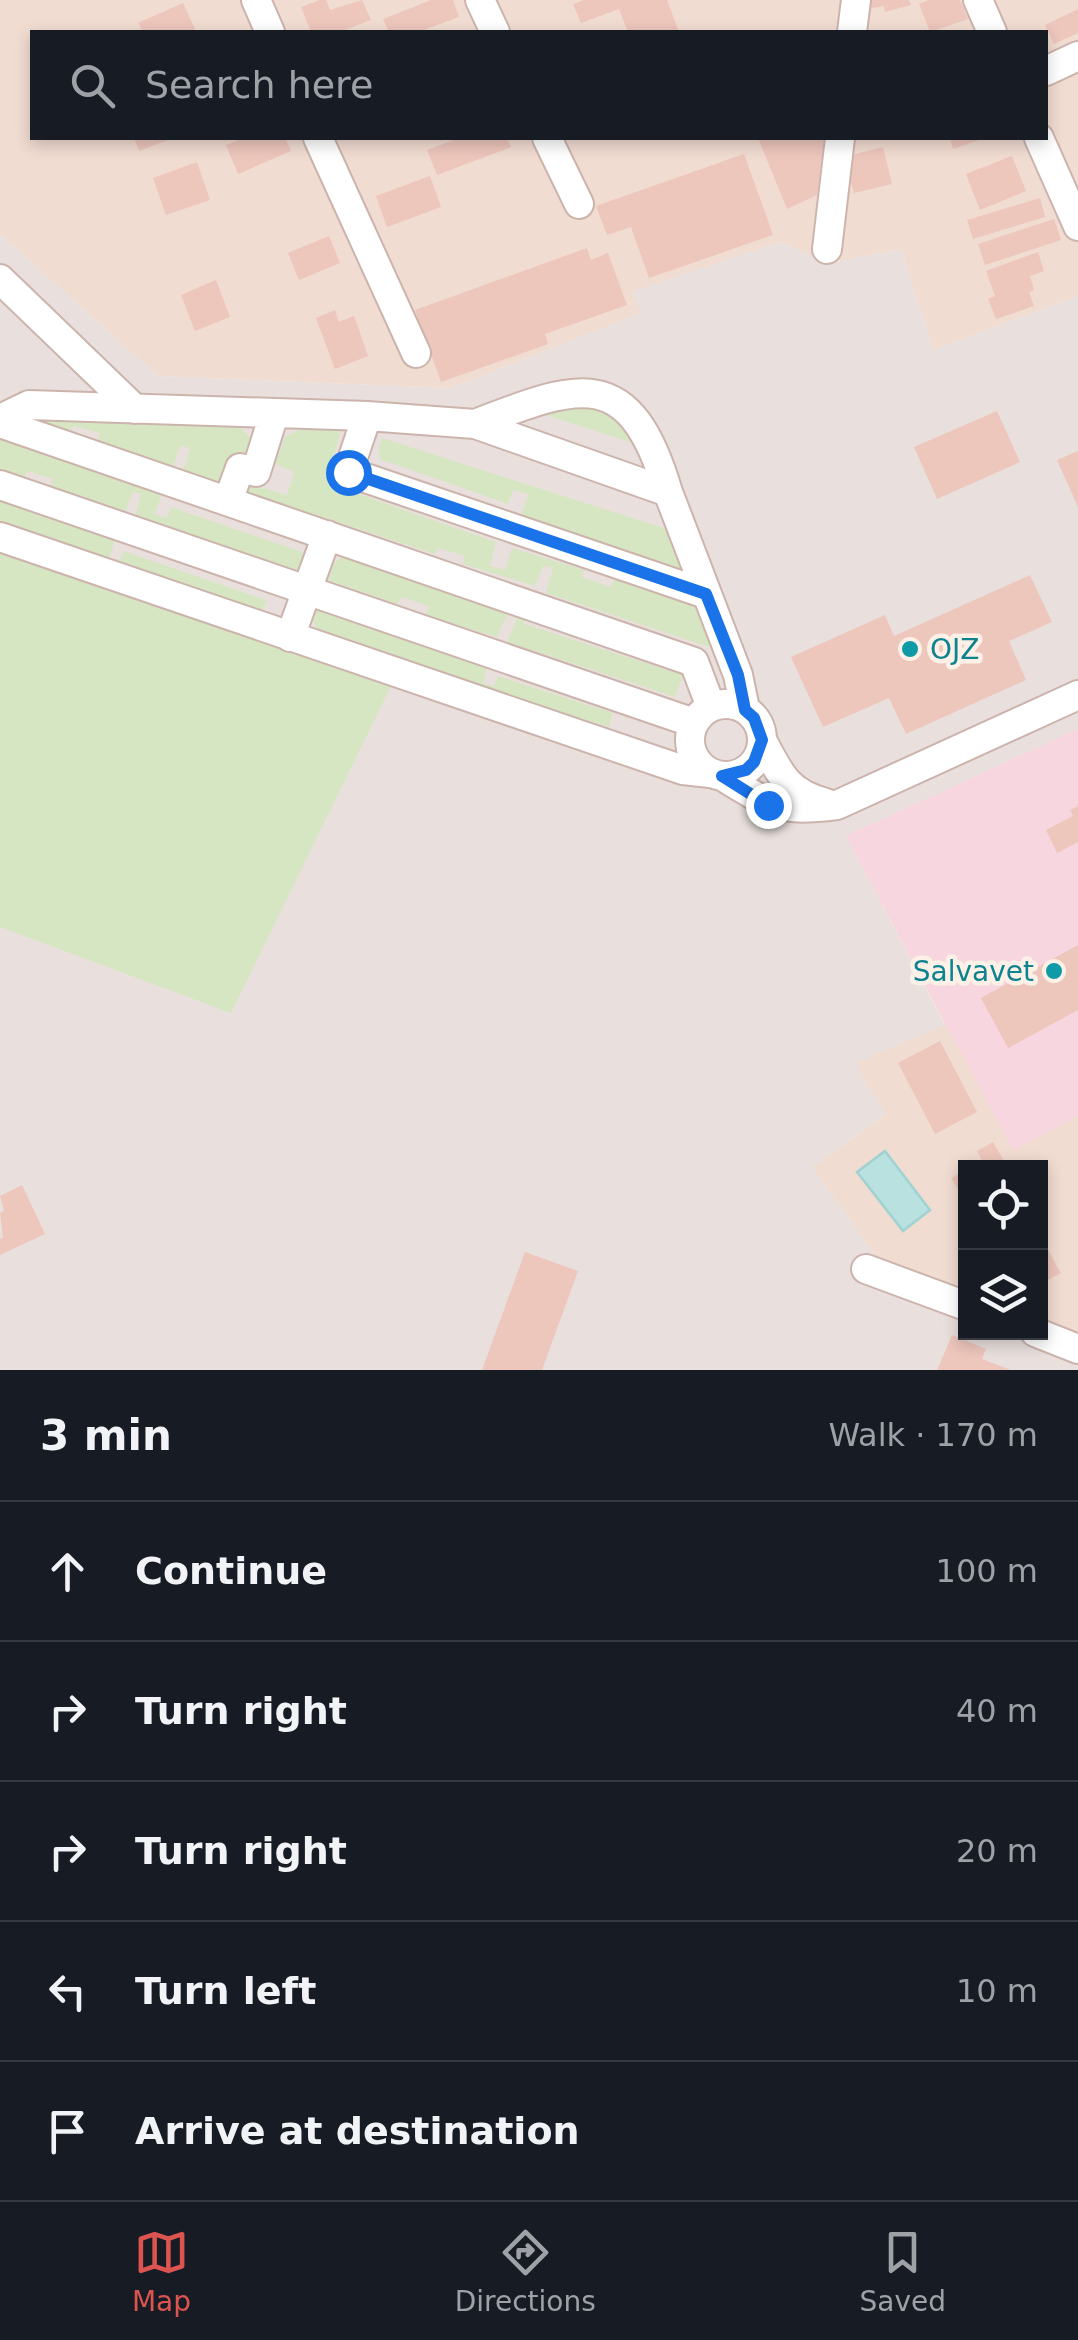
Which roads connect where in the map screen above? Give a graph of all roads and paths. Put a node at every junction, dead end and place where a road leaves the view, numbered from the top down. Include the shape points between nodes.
1 (256, 0) edge
2 (480, 0) edge
3 (856, 0) edge
4 (978, 0) edge
5 (269, 30) edge
6 (495, 30) edge
7 (852, 30) edge
8 (991, 30) edge
9 (1078, 56) edge
10 (1048, 70) edge
11 (319, 140) edge
12 (547, 140) edge
13 (840, 140) edge
14 (1040, 140) edge
15 (579, 204) dead end
16 (1078, 226) edge
17 (827, 249) dead end
18 (0, 279) edge
19 (416, 353) dead end
20 (135, 408) junction
21 (274, 414) junction
22 (367, 416) junction
23 (0, 421) edge
24 (474, 424) junction
25 (0, 485) edge
26 (668, 492) junction
27 (228, 501) junction
28 (328, 534) junction
29 (0, 538) edge
30 (307, 590) junction
31 (706, 594) junction
32 (290, 637) junction
33 (1078, 695) edge
34 (745, 710) junction
35 (702, 715) junction
36 (762, 740) junction
37 (716, 774) junction
38 (837, 806) junction
39 (866, 1269) dead end
40 (958, 1303) edge
41 (1048, 1337) edge
42 (1078, 1349) edge

1 - 5 street
2 - 6 street
3 - 7 street
4 - 8 street
9 - 10 street
11 - 19 street
12 - 15 street
13 - 17 street
14 - 16 street
18 - 20 street
20 - 21 street
20 - 23 street via 30,405
21 - 22 street
21 - 27 street via 256,472 240,468
22 - 24 street
22 - 31 street via 348,472
23 - 27 street
24 - 26 street
24 - 26 street via 564,392 599,396 624,406 642,425
25 - 30 street
26 - 31 street
27 - 28 street
28 - 30 street
28 - 35 street via 694,662
29 - 32 street
30 - 32 street
30 - 35 street
31 - 34 street
32 - 37 street via 682,770
33 - 38 street
34 - 35 street via 734,705
34 - 36 street
35 - 37 street via 690,746
36 - 37 street via 746,770
36 - 38 street via 802,797
37 - 38 street via 768,805
39 - 40 street
41 - 42 street

